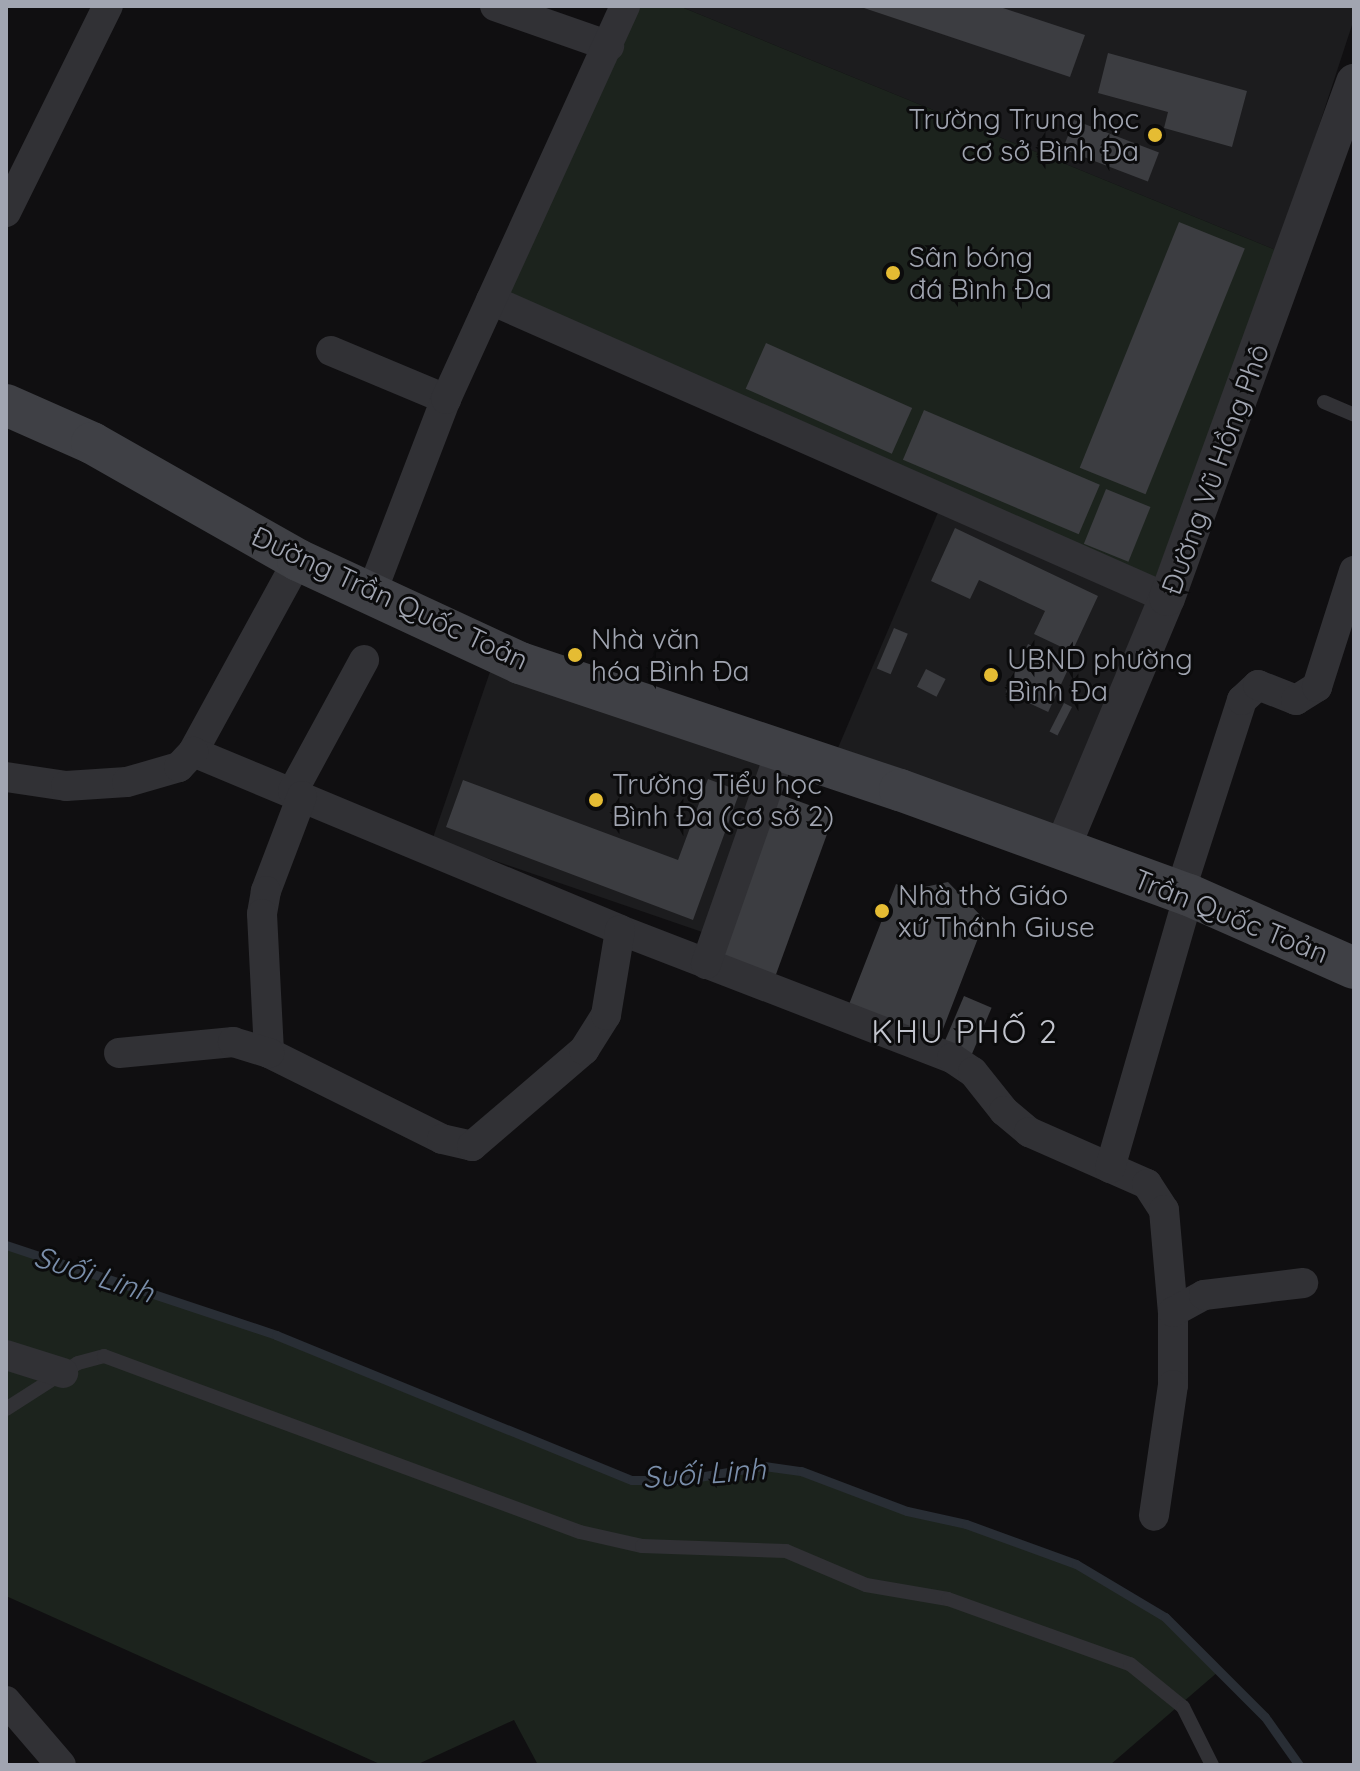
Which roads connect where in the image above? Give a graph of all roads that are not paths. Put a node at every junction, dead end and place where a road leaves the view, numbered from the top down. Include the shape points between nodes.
1 (108, 6) edge
2 (495, 6) edge
3 (625, 6) edge
4 (609, 46) junction
5 (1354, 82) edge
6 (6, 212) edge
7 (491, 300) junction
8 (331, 351) dead end
9 (446, 399) junction
10 (1324, 402) dead end
11 (6, 405) edge
12 (1354, 415) edge
13 (298, 560) junction
14 (1354, 571) edge
15 (371, 594) junction
16 (1167, 598) junction
17 (364, 660) dead end
18 (781, 750) junction
19 (193, 752) junction
20 (6, 777) edge
21 (298, 794) junction
22 (1061, 851) junction
23 (1184, 893) junction
24 (620, 930) junction
25 (706, 964) junction
26 (1354, 968) edge
27 (119, 1053) dead end
28 (269, 1053) junction
29 (1110, 1168) junction
30 (1303, 1283) dead end
31 (1173, 1312) junction
32 (6, 1355) edge
33 (63, 1373) junction
34 (6, 1409) edge
35 (1154, 1516) dead end
36 (6, 1701) edge
37 (61, 1765) edge
38 (1212, 1765) edge

1 - 6 street
2 - 4 street
3 - 4 street
4 - 7 street
5 - 16 street, Đường Vũ Hồng Phô
7 - 9 street
7 - 16 street
8 - 9 street
9 - 15 street
10 - 12 lane
11 - 13 main road, Đường Trần Quốc Toản via 92,443
13 - 15 main road, Đường Trần Quốc Toản
13 - 19 street
14 - 23 street via 1317,687 1296,700 1258,685 1242,700
15 - 18 main road, Đường Trần Quốc Toản via 520,663
16 - 22 street, Đường Vũ Hồng Phô
17 - 21 street
18 - 22 main road, Đường Trần Quốc Toản
18 - 25 street
19 - 20 street via 179,767 127,782 66,786
19 - 21 street
21 - 24 street
21 - 28 street via 262,914
22 - 23 main road, Trần Quốc Toản
23 - 26 main road, Trần Quốc Toản
23 - 29 street
24 - 25 street
24 - 28 street via 603,1026 564,1071 472,1146 442,1139
25 - 29 street via 952,1058 973,1072 1029,1132
27 - 28 street via 233,1042
29 - 31 street via 1147,1184 1164,1210
30 - 31 street via 1204,1295
31 - 35 street via 1173,1385
32 - 33 street
33 - 34 lane
33 - 38 lane via 104,1356 580,1532 642,1546 786,1551 866,1585 948,1599 1130,1664 1183,1707
36 - 37 street

